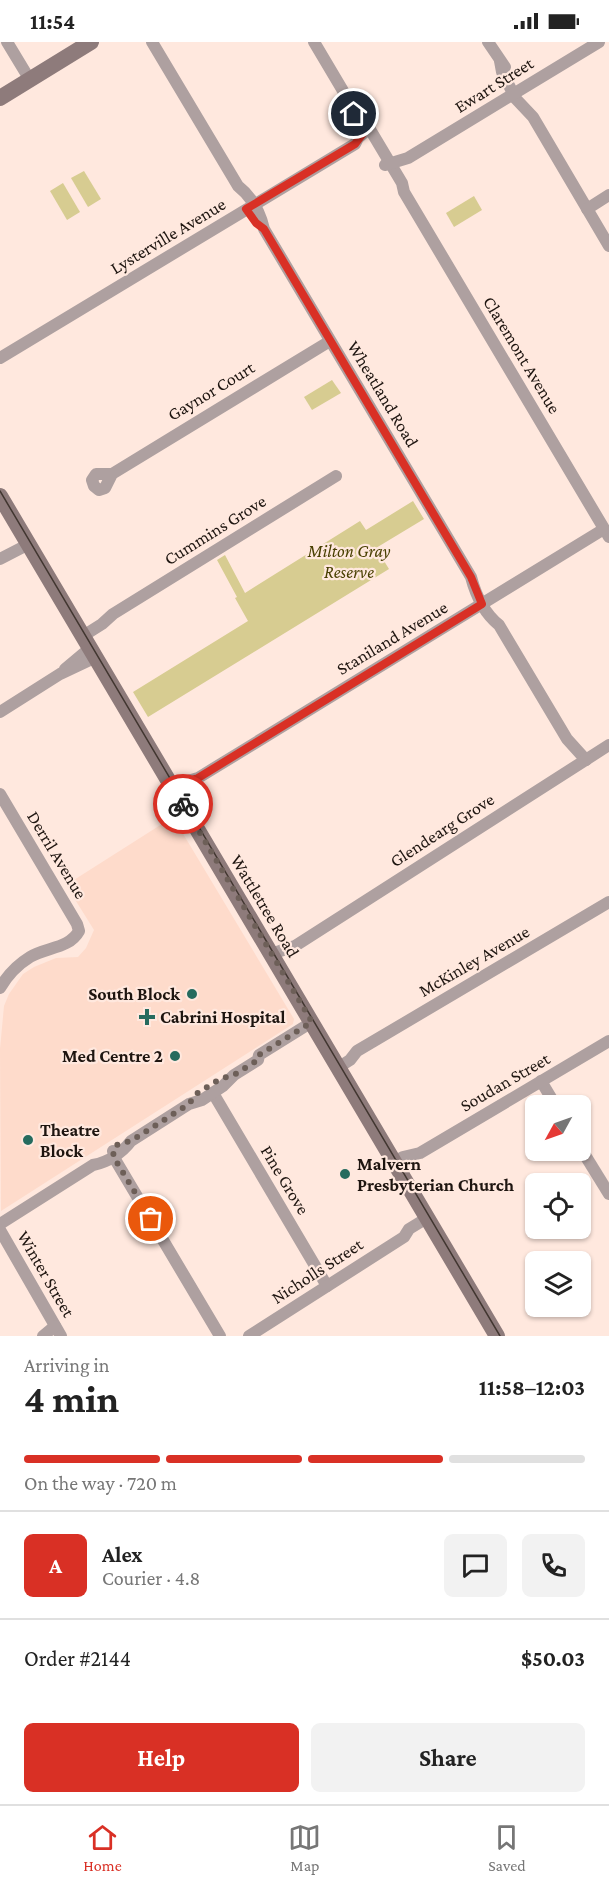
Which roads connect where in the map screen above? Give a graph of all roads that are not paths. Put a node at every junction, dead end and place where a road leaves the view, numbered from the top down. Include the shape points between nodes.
1 (7, 42) edge
2 (91, 42) edge
3 (152, 42) edge
4 (315, 42) edge
5 (488, 42) edge
6 (599, 42) edge
7 (30, 80) junction
8 (517, 91) junction
9 (0, 98) edge
10 (370, 135) junction
11 (390, 169) junction
12 (609, 195) edge
13 (250, 207) junction
14 (587, 209) junction
15 (609, 246) edge
16 (330, 341) junction
17 (0, 358) edge
18 (112, 474) dead end
19 (336, 476) dead end
20 (0, 496) edge
21 (607, 533) edge
22 (27, 541) junction
23 (0, 558) edge
24 (486, 602) junction
25 (87, 643) junction
26 (0, 712) edge
27 (609, 745) edge
28 (582, 763) junction
29 (176, 792) junction
30 (0, 794) edge
31 (609, 902) edge
32 (274, 959) junction
33 (0, 988) edge
34 (314, 1025) junction
35 (609, 1041) edge
36 (336, 1063) junction
37 (234, 1075) junction
38 (541, 1081) junction
39 (213, 1093) junction
40 (549, 1095) edge
41 (189, 1104) junction
42 (114, 1151) junction
43 (589, 1161) edge
44 (397, 1166) junction
45 (609, 1194) edge
46 (429, 1221) junction
47 (0, 1224) edge
48 (0, 1230) edge
49 (327, 1286) junction
50 (58, 1333) edge
51 (43, 1336) edge
52 (220, 1336) edge
53 (249, 1336) edge
54 (497, 1336) edge

1 - 7 street
2 - 7 main road
3 - 13 street, Wheatland Road
4 - 10 street, Claremont Avenue via 354,114
5 - 8 street
6 - 8 street, Ewart Street
7 - 9 main road
8 - 11 street, Ewart Street
8 - 14 street via 532,109
10 - 11 street, Claremont Avenue
10 - 13 street, Lysterville Avenue
11 - 21 street, Claremont Avenue via 402,183
12 - 14 street
13 - 16 street, Wheatland Road
13 - 17 street, Lysterville Avenue
14 - 15 street
16 - 18 street, Gaynor Court
16 - 24 street, Wheatland Road
19 - 25 street, Cummins Grove via 113,614 99,618
20 - 22 main road, Wattletree Road
21 - 24 street, Staniland Avenue
22 - 23 street
22 - 25 main road, Wattletree Road
24 - 28 street, Wheatland Road via 492,620 499,625 567,739 573,756
24 - 29 street, Staniland Avenue via 198,778 185,782
25 - 26 street, Cummins Grove via 60,674
25 - 29 main road, Wattletree Road
27 - 28 street, Glendearg Grove
28 - 32 street, Glendearg Grove
29 - 32 main road, Wattletree Road
30 - 33 street, Derril Avenue via 79,931 67,943 21,963
31 - 36 street, McKinley Avenue via 357,1051 345,1053
32 - 34 main road, Wattletree Road
34 - 36 main road, Wattletree Road
34 - 37 street via 259,1055 258,1060
35 - 38 street, Soudan Street
36 - 44 main road, Wattletree Road
37 - 39 street
37 - 41 street via 196,1094
38 - 40 street
38 - 44 street, Soudan Street
39 - 41 street
39 - 49 street, Pine Grove
41 - 42 street via 131,1141 124,1150
42 - 47 street via 101,1164 94,1164
42 - 52 street
43 - 45 street
44 - 46 main road, Wattletree Road
46 - 49 street, Nicholls Street via 410,1229 405,1237
46 - 54 main road, Wattletree Road
48 - 50 street, Winter Street
49 - 53 street, Nicholls Street
50 - 51 street

